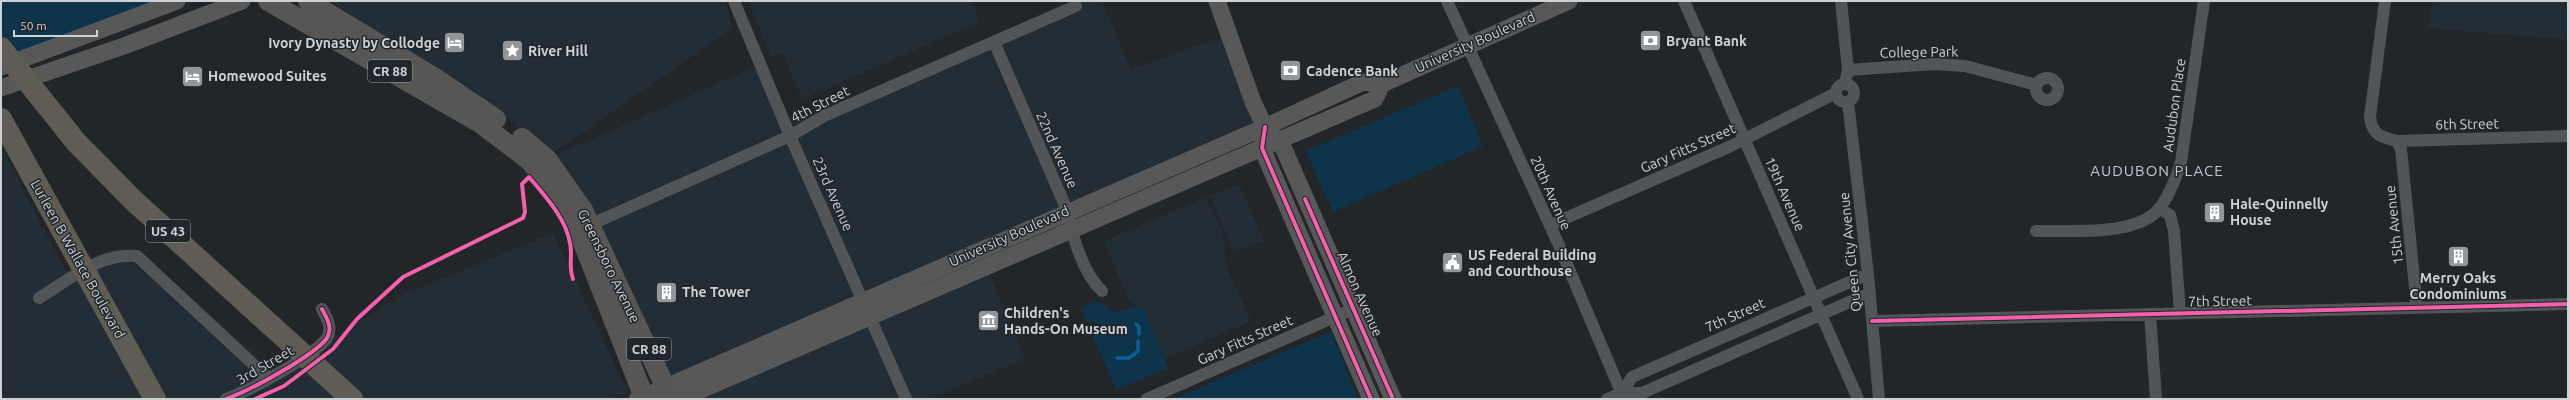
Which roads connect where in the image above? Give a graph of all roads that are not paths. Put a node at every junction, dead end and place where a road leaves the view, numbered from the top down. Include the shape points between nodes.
1 (177, 1) edge
2 (242, 1) edge
3 (268, 1) edge
4 (734, 1) edge
5 (1217, 1) edge
6 (1447, 1) edge
7 (1569, 1) edge
8 (1684, 1) edge
9 (1841, 1) edge
10 (2204, 1) edge
11 (2385, 1) edge
12 (313, 3) edge
13 (1076, 6) dead end
14 (994, 42) junction
15 (1467, 45) junction
16 (1, 48) edge
17 (1, 67) edge
18 (1848, 70) junction
19 (1382, 84) junction
20 (1845, 84) junction
21 (2037, 85) dead end
22 (1, 88) edge
23 (1836, 94) junction
24 (1848, 102) junction
25 (1, 119) edge
26 (1265, 126) junction
27 (790, 136) junction
28 (2568, 136) edge
29 (1744, 139) junction
30 (2397, 140) junction
31 (1280, 141) junction
32 (1262, 148) junction
33 (2159, 208) junction
34 (1068, 210) junction
35 (1550, 225) junction
36 (585, 227) junction
37 (1072, 231) junction
38 (2036, 231) dead end
39 (1868, 274) junction
40 (1102, 291) dead end
41 (1870, 293) junction
42 (1814, 297) junction
43 (39, 298) dead end
44 (863, 300) junction
45 (2568, 304) edge
46 (1355, 308) junction
47 (2417, 308) junction
48 (322, 309) dead end
49 (2180, 313) junction
50 (2150, 314) junction
51 (1822, 315) junction
52 (1335, 316) junction
53 (871, 318) junction
54 (1872, 321) junction
55 (268, 378) junction
56 (672, 395) edge
57 (1623, 396) edge
58 (643, 398) edge
59 (155, 399) edge
60 (226, 399) edge
61 (352, 399) edge
62 (906, 399) edge
63 (1148, 399) edge
64 (1371, 399) edge
65 (1393, 399) edge
66 (1607, 399) edge
67 (1858, 399) edge
68 (1879, 399) edge
69 (2156, 399) edge

1 - 17 main road
2 - 22 main road via 124,46
3 - 36 main road, Greensboro Avenue / CR 88 via 480,123 510,144 530,161
4 - 27 street, 23rd Avenue
5 - 26 main road, Almon Avenue via 1253,102
6 - 15 street, 20th Avenue
7 - 15 main road, University Boulevard
8 - 29 street, 19th Avenue
9 - 18 street
10 - 33 street, Audubon Place via 2181,162 2173,186
11 - 30 street, 6th Street via 2370,117 2371,129 2382,138
12 - 36 main road, Greensboro Avenue / CR 88 via 436,78 519,135 547,159 562,177
13 - 14 street, 4th Street
14 - 27 street, 4th Street via 824,116
14 - 34 street, 22nd Avenue
15 - 19 main road, University Boulevard
15 - 35 street, 20th Avenue
16 - 61 highway, US 43 via 76,142 128,194
18 - 20 street
18 - 21 street, College Park via 1935,64 1965,66
19 - 26 main road, University Boulevard via 1363,82
19 - 31 main road, University Boulevard via 1375,99
20 - 23 street via 1840,86
20 - 24 street, Queen City Avenue via 1851,86 1854,92
23 - 24 street via 1840,100
23 - 29 street, Gary Fitts Street
24 - 39 street, Queen City Avenue
25 - 59 highway, Lurleen B Wallace Boulevard
26 - 31 main road, Almon Avenue
26 - 32 main road
26 - 34 main road, University Boulevard
27 - 36 street, 4th Street
27 - 44 street, 23rd Avenue
28 - 30 street, 6th Street
29 - 35 street, Gary Fitts Street
29 - 42 street, 19th Avenue
30 - 47 street, 15th Avenue via 2401,149
31 - 32 main road, University Boulevard
31 - 46 main road, Almon Avenue
32 - 37 main road, University Boulevard
32 - 52 main road
33 - 38 street, Audubon Place via 2140,223 2125,227
33 - 49 street via 2170,215 2174,231
34 - 37 street, 22nd Avenue
34 - 44 main road, University Boulevard
35 - 57 street, 20th Avenue
36 - 56 main road, Greensboro Avenue / CR 88
36 - 58 main road, Greensboro Avenue / CR 88
37 - 40 street, 22nd Avenue via 1093,282
37 - 53 main road, University Boulevard
39 - 41 street, Queen City Avenue
39 - 42 street, 7th Street
41 - 51 street
41 - 54 street, Queen City Avenue
42 - 51 street, 19th Avenue
42 - 57 street, 7th Street via 1632,377
43 - 55 street via 112,256 136,256
44 - 53 street, 23rd Avenue
44 - 56 main road, University Boulevard
45 - 47 street, 7th Street
46 - 52 street, Gary Fitts Street
46 - 65 main road, Almon Avenue
47 - 49 street, 7th Street
48 - 55 street, 3rd Street via 330,327 327,338 290,368
49 - 50 street, 7th Street
50 - 54 street, 7th Street
50 - 69 street
51 - 57 street via 1642,393
51 - 67 street, 19th Avenue
52 - 63 street, Gary Fitts Street
52 - 64 main road
53 - 56 main road, University Boulevard
53 - 62 street, 23rd Avenue
54 - 68 street, Queen City Avenue
55 - 60 street, 3rd Street
56 - 58 main road, University Boulevard
57 - 66 street

